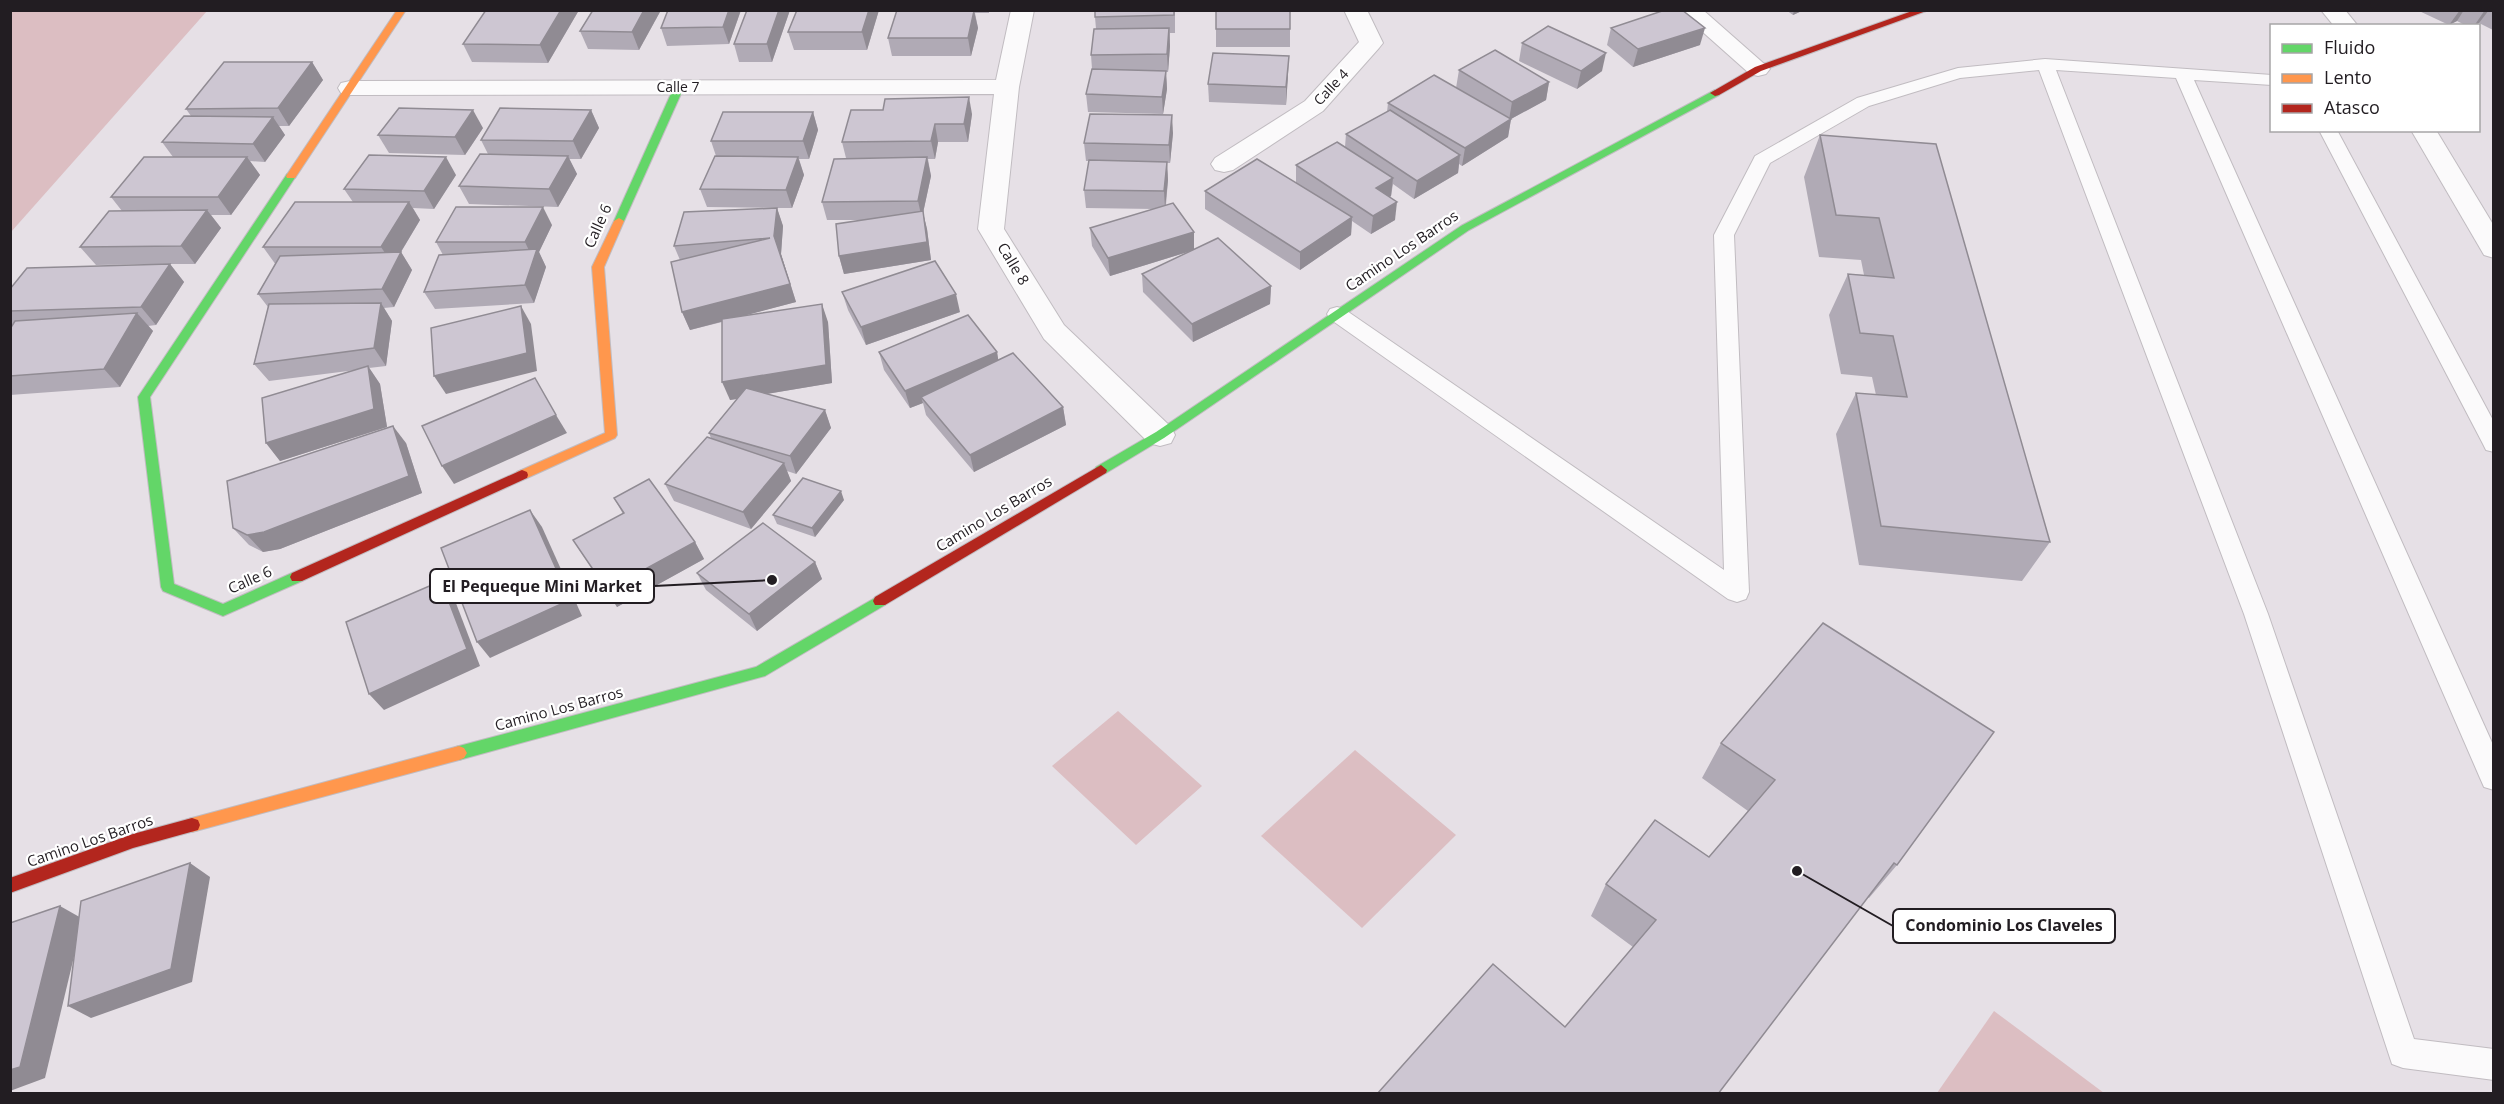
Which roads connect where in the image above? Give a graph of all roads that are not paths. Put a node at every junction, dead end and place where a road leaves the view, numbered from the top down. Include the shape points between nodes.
1 (402, 10) edge
2 (1023, 10) edge
3 (1355, 10) edge
4 (1689, 10) edge
5 (1925, 10) edge
6 (2332, 10) edge
7 (2345, 24) edge
8 (2044, 64) junction
9 (1758, 69) junction
10 (2182, 73) junction
11 (2270, 81) edge
12 (679, 87) junction
13 (1006, 87) junction
14 (350, 88) junction
15 (2329, 132) edge
16 (2424, 132) edge
17 (1224, 164) dead end
18 (2493, 249) edge
19 (1337, 314) junction
20 (1160, 435) junction
21 (2493, 444) edge
22 (2493, 778) edge
23 (10, 886) edge
24 (2493, 1065) edge

1 - 14 street, Calle 6
2 - 13 street, Calle 8
3 - 17 street, Calle 4 via 1371,43 1314,106
4 - 9 street
5 - 9 street, Camino Los Barros
6 - 7 street
8 - 10 lane
8 - 19 lane via 1958,73 1863,102 1762,160 1724,235 1737,592
8 - 24 lane via 2256,614 2403,1053
9 - 19 street, Camino Los Barros via 1465,228
10 - 11 lane
10 - 22 lane
12 - 13 street, Calle 7
12 - 14 street, Calle 7
12 - 14 street, Calle 6 via 598,267 611,435 223,610 168,587 144,397
13 - 20 street, Calle 8 via 991,229 1054,332
15 - 21 lane
16 - 18 street
19 - 20 street, Camino Los Barros
20 - 23 street, Camino Los Barros via 760,672 133,841

